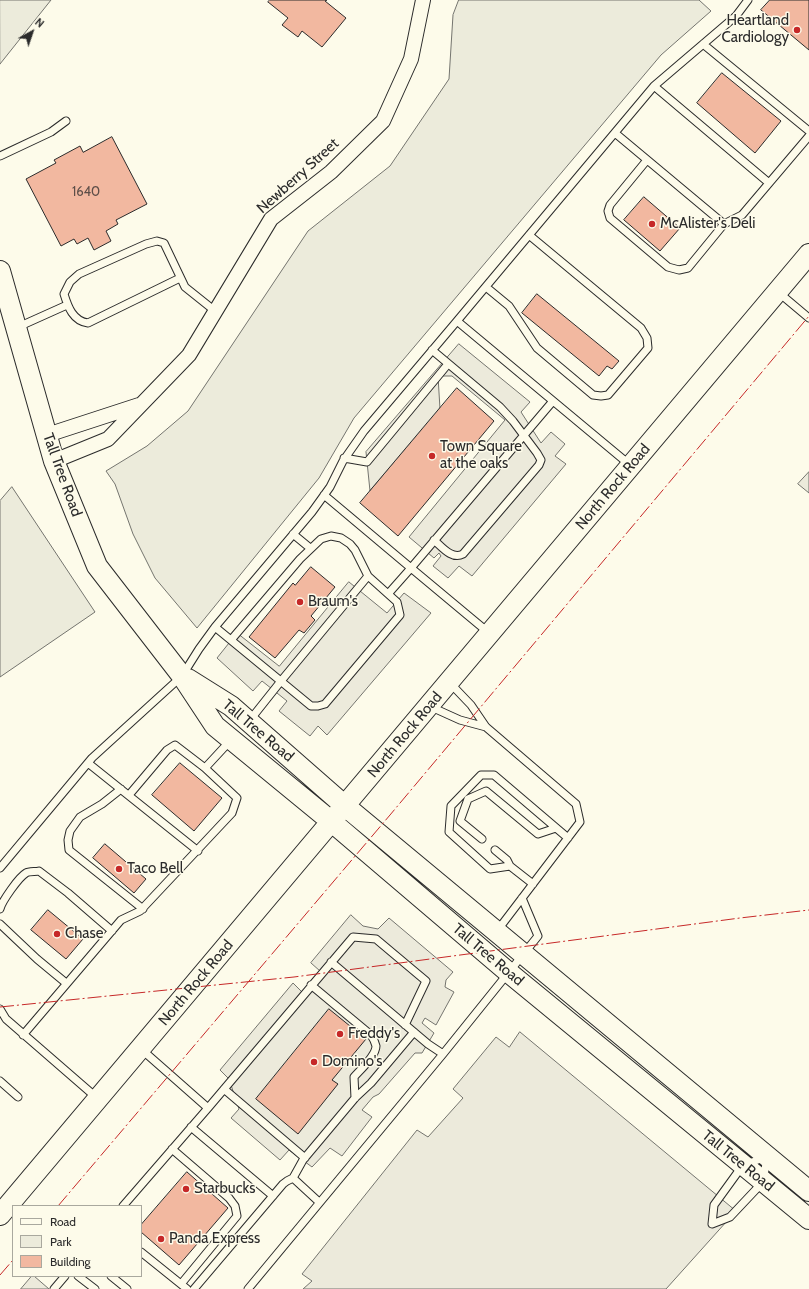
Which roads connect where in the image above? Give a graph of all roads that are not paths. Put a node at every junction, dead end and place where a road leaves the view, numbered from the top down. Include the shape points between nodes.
1 (423, 0) edge
2 (748, 0) edge
3 (703, 44) junction
4 (654, 86) junction
5 (66, 122) dead end
6 (809, 131) edge
7 (615, 133) junction
8 (809, 136) edge
9 (0, 156) edge
10 (647, 160) junction
11 (769, 183) junction
12 (724, 224) junction
13 (529, 235) junction
14 (809, 254) edge
15 (0, 271) edge
16 (180, 278) junction
17 (486, 287) junction
18 (777, 292) junction
19 (67, 304) junction
20 (215, 311) junction
21 (809, 318) edge
22 (457, 321) junction
23 (17, 328) junction
24 (432, 350) junction
25 (448, 364) junction
26 (553, 400) junction
27 (141, 404) junction
28 (47, 435) junction
29 (523, 435) junction
30 (344, 458) junction
31 (54, 461) junction
32 (631, 465) junction
33 (324, 495) junction
34 (294, 534) junction
35 (434, 540) junction
36 (310, 548) junction
37 (411, 568) junction
38 (368, 576) junction
39 (388, 594) junction
40 (215, 627) junction
41 (490, 633) junction
42 (231, 640) junction
43 (182, 676) junction
44 (281, 681) junction
45 (449, 682) junction
46 (429, 706) junction
47 (248, 722) junction
48 (486, 726) junction
49 (232, 739) junction
50 (88, 763) junction
51 (205, 768) junction
52 (121, 789) junction
53 (129, 795) junction
54 (345, 806) junction
55 (332, 822) junction
56 (556, 828) junction
57 (568, 838) junction
58 (482, 839) dead end
59 (495, 850) dead end
60 (198, 851) junction
61 (510, 866) junction
62 (0, 868) edge
63 (533, 884) junction
64 (522, 898) junction
65 (0, 909) edge
66 (143, 909) junction
67 (0, 924) edge
68 (112, 931) junction
69 (497, 932) junction
70 (524, 954) junction
71 (331, 962) junction
72 (508, 972) junction
73 (66, 983) junction
74 (311, 985) junction
75 (0, 1010) edge
76 (3, 1021) edge
77 (405, 1025) junction
78 (414, 1032) junction
79 (23, 1035) junction
80 (141, 1049) junction
81 (443, 1054) junction
82 (0, 1081) edge
83 (224, 1090) junction
84 (18, 1096) dead end
85 (355, 1098) junction
86 (98, 1099) junction
87 (208, 1108) junction
88 (191, 1127) junction
89 (172, 1149) junction
90 (767, 1157) junction
91 (305, 1158) junction
92 (743, 1165) junction
93 (293, 1178) junction
94 (764, 1182) junction
95 (809, 1191) edge
96 (273, 1196) junction
97 (319, 1202) junction
98 (124, 1205) edge
99 (7, 1209) edge
100 (809, 1219) edge
101 (142, 1253) edge
102 (64, 1277) edge
103 (79, 1277) edge
104 (112, 1277) edge
105 (181, 1284) junction
106 (54, 1289) edge
107 (95, 1289) edge
108 (127, 1289) edge
109 (187, 1289) edge
110 (194, 1289) edge
111 (248, 1289) edge

1 - 20 street, Newberry Street via 412,59 383,121 331,172 271,219
2 - 3 lane via 736,16
3 - 4 lane
3 - 6 lane
4 - 7 lane
4 - 11 lane
5 - 9 lane via 51,132
7 - 10 lane
7 - 13 lane
8 - 11 lane
10 - 12 lane
10 - 12 lane via 610,205 608,211 610,218 668,267 679,270 688,268
11 - 12 lane via 742,215
13 - 17 lane
13 - 17 lane via 641,328 647,338 648,348 608,395 593,395 537,348 509,306
14 - 18 street, North Rock Road
15 - 23 street, Tall Tree Road
16 - 19 lane via 88,323 75,318
16 - 19 lane via 164,243 157,241 79,274 70,282 64,294
16 - 20 lane via 185,287
17 - 22 lane
18 - 21 lane
18 - 32 street, North Rock Road
19 - 23 lane
20 - 27 street, Newberry Street via 189,355
22 - 24 lane
22 - 26 lane
23 - 28 street, Tall Tree Road
24 - 25 lane
24 - 30 lane
25 - 29 lane via 500,407
25 - 30 lane via 367,462
26 - 29 lane
26 - 32 lane
27 - 28 street, Newberry Street
27 - 31 street, Newberry Street via 108,439
28 - 31 street, Tall Tree Road
29 - 35 lane
29 - 35 lane via 538,453 541,460 539,465 464,554 452,555
30 - 33 lane
31 - 43 street, Tall Tree Road via 97,566
32 - 41 street, North Rock Road
33 - 34 lane
33 - 37 lane
34 - 36 lane
34 - 40 lane
35 - 37 lane
36 - 38 lane via 321,538 341,538 355,550
36 - 42 lane
37 - 39 lane
37 - 41 lane
38 - 39 lane
38 - 44 lane
39 - 44 lane via 397,602 400,615 324,704 311,706
40 - 42 lane
40 - 43 lane
41 - 45 street, North Rock Road
42 - 44 lane
43 - 47 street, Tall Tree Road via 231,706
43 - 49 street, Tall Tree Road via 215,726
43 - 50 lane
44 - 47 lane
45 - 46 street, North Rock Road
45 - 48 lane via 471,705
46 - 48 lane via 460,720
46 - 54 street, North Rock Road
47 - 54 street, Tall Tree Road
48 - 57 lane via 576,804 580,822
49 - 51 lane
49 - 55 street, Tall Tree Road
50 - 52 lane
50 - 62 lane
51 - 53 lane via 176,745 167,750
51 - 60 lane via 237,798 232,813
52 - 53 lane
52 - 66 lane via 80,817 70,831 69,850
53 - 60 lane
54 - 55 street, North Rock Road
54 - 69 street, Tall Tree Road
55 - 72 street, Tall Tree Road
55 - 80 street, North Rock Road
56 - 57 lane
56 - 58 lane via 538,834 486,791 468,799 460,821
56 - 61 lane via 494,775 481,775 451,806 448,832 490,869
57 - 63 lane
59 - 61 lane
60 - 66 lane
61 - 63 lane
63 - 64 lane
64 - 69 lane
64 - 70 lane via 538,936
65 - 68 lane via 26,873 39,871
66 - 68 lane via 121,920
67 - 73 lane
68 - 73 lane
69 - 70 street, Tall Tree Road
70 - 72 lane
70 - 90 street, Tall Tree Road
71 - 74 lane
71 - 77 lane
71 - 77 lane via 352,937 376,939 426,981
72 - 81 lane
72 - 92 street, Tall Tree Road
73 - 79 lane
74 - 83 lane
74 - 85 lane via 374,1040 375,1051 354,1077
75 - 76 lane
76 - 79 lane
77 - 78 lane
78 - 81 lane
78 - 85 lane
79 - 86 lane
80 - 86 street, North Rock Road
80 - 87 lane
81 - 97 lane
82 - 84 lane
83 - 87 lane
83 - 91 lane
85 - 91 lane
86 - 99 street, North Rock Road
87 - 88 lane
88 - 89 lane
88 - 96 lane
89 - 98 lane
89 - 105 lane via 229,1198 235,1206 237,1216
90 - 92 lane
90 - 94 lane
90 - 95 street, Tall Tree Road
91 - 93 lane
92 - 94 street, Tall Tree Road
92 - 94 lane via 714,1205 712,1224 730,1217
93 - 96 lane via 283,1184
93 - 97 lane
94 - 100 street, Tall Tree Road
96 - 110 lane
97 - 111 lane
101 - 105 lane
102 - 106 lane
103 - 107 lane
104 - 108 lane
105 - 109 lane

